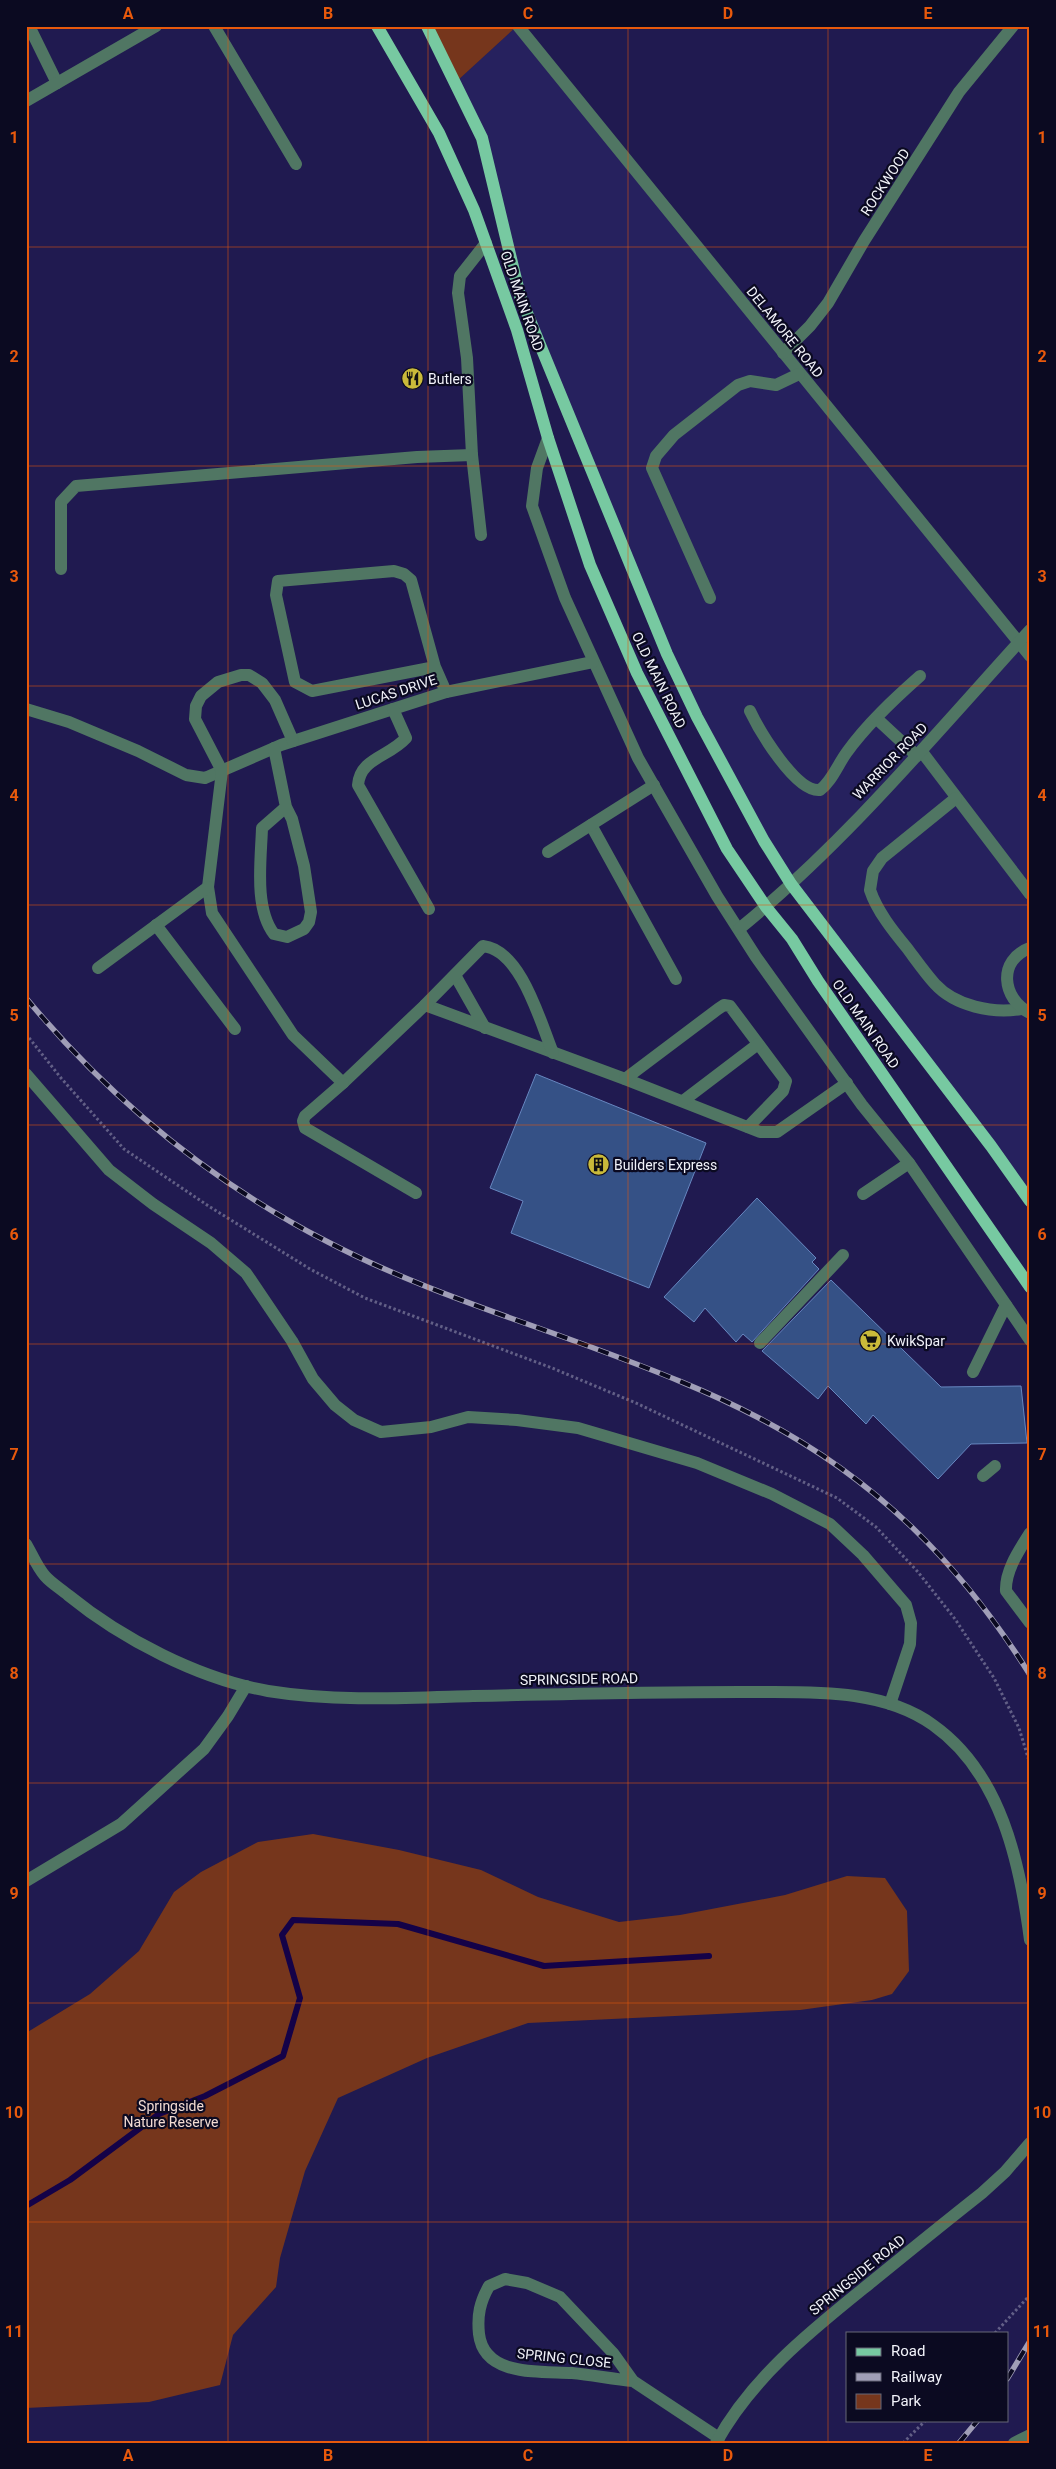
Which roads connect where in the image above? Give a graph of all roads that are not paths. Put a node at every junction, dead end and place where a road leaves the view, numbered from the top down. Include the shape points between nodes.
1 (156, 26) edge
2 (214, 26) edge
3 (378, 26) edge
4 (427, 26) edge
5 (518, 26) edge
6 (1013, 26) edge
7 (29, 32) edge
8 (57, 83) junction
9 (26, 101) edge
10 (296, 164) dead end
11 (486, 243) junction
12 (783, 353) junction
13 (799, 374) junction
14 (548, 438) junction
15 (472, 455) junction
16 (481, 535) dead end
17 (62, 569) dead end
18 (710, 598) dead end
19 (1030, 630) edge
20 (1019, 642) junction
21 (1030, 656) edge
22 (593, 662) junction
23 (435, 667) junction
24 (920, 676) dead end
25 (446, 692) junction
26 (26, 709) edge
27 (393, 709) junction
28 (750, 711) dead end
29 (876, 718) junction
30 (293, 741) junction
31 (274, 748) junction
32 (919, 754) junction
33 (218, 773) junction
34 (654, 786) junction
35 (956, 798) junction
36 (286, 807) junction
37 (591, 825) junction
38 (548, 852) dead end
39 (791, 884) junction
40 (208, 886) junction
41 (1030, 894) edge
42 (766, 907) junction
43 (429, 908) dead end
44 (156, 926) junction
45 (738, 929) junction
46 (1030, 948) edge
47 (98, 968) dead end
48 (455, 975) junction
49 (676, 979) dead end
50 (425, 1005) junction
51 (1025, 1011) edge
52 (485, 1028) junction
53 (234, 1029) dead end
54 (758, 1044) junction
55 (553, 1052) junction
56 (26, 1074) edge
57 (625, 1079) junction
58 (343, 1083) junction
59 (847, 1083) junction
60 (683, 1101) junction
61 (748, 1127) junction
62 (909, 1163) junction
63 (416, 1193) dead end
64 (863, 1194) dead end
65 (1030, 1201) edge
66 (843, 1255) dead end
67 (1030, 1287) edge
68 (1006, 1305) junction
69 (1030, 1340) edge
70 (760, 1343) dead end
71 (972, 1372) dead end
72 (995, 1466) dead end
73 (983, 1476) dead end
74 (1030, 1533) edge
75 (26, 1544) edge
76 (1030, 1623) edge
77 (246, 1686) junction
78 (890, 1704) junction
79 (26, 1881) edge
80 (1030, 1940) edge
81 (1030, 2143) edge
82 (633, 2381) junction
83 (1030, 2435) edge
84 (718, 2440) edge
85 (1014, 2443) edge

1 - 8 street
2 - 10 street
3 - 11 main road, OLD MAIN ROAD via 439,133
4 - 39 main road, OLD MAIN ROAD via 482,138 520,296 667,654 696,718
5 - 12 street, DELAMORE ROAD
6 - 12 street, ROCKWOOD via 959,92 828,303
7 - 8 street
8 - 9 street
11 - 14 main road, OLD MAIN ROAD via 517,330
11 - 15 street via 460,276 458,293 467,358
12 - 13 street, DELAMORE ROAD
13 - 18 street via 776,385 750,381 738,385 674,435 656,456 653,474
13 - 20 street, DELAMORE ROAD
14 - 22 street via 537,468 532,506 565,598
14 - 42 main road, OLD MAIN ROAD via 590,565 637,673 727,849
15 - 16 street
15 - 17 street via 76,486 61,502
19 - 20 street, WARRIOR ROAD
20 - 21 street, DELAMORE ROAD
20 - 32 street, WARRIOR ROAD
22 - 25 street, LUCAS DRIVE
22 - 34 street
23 - 23 street via 411,580 404,574 394,571 278,581 276,595 295,682 303,687 312,690
23 - 25 street
24 - 29 street
25 - 27 street, LUCAS DRIVE
26 - 33 street, LUCAS DRIVE via 69,722 186,775 205,778
27 - 30 street, LUCAS DRIVE
27 - 43 street via 406,738 398,747 363,767 358,785
28 - 29 street via 767,743 797,778 815,790 826,784 847,751
29 - 32 street
30 - 31 street, LUCAS DRIVE
30 - 33 street via 275,700 262,684 249,675 226,678 201,696 194,716
31 - 33 street, LUCAS DRIVE
31 - 36 street
32 - 35 street
32 - 39 street, WARRIOR ROAD
33 - 40 street
34 - 37 street
34 - 45 street
35 - 41 street
35 - 51 street via 882,858 873,871 870,890 898,937 936,986 953,997 992,1010
36 - 36 street via 262,828 261,902 268,926 274,934 287,937 304,930 311,912 304,866
37 - 38 street
37 - 49 street
39 - 42 street, WARRIOR ROAD
39 - 65 main road, OLD MAIN ROAD
40 - 44 street
40 - 58 street via 212,913 249,970 294,1034
42 - 45 street, WARRIOR ROAD
42 - 67 main road, OLD MAIN ROAD via 792,939
44 - 47 street
44 - 53 street
45 - 59 street
46 - 51 street via 1017,956 1007,973 1009,993
48 - 50 street
48 - 52 street
48 - 55 street via 483,946 494,947 505,954 518,970
50 - 52 street
50 - 58 street
52 - 55 street
54 - 57 street via 736,1012 724,1005
54 - 60 street
54 - 61 street via 786,1081 784,1091
55 - 57 street
56 - 78 street via 109,1170 212,1243 246,1274 292,1341 313,1379 335,1405 354,1420 381,1432 431,1427 468,1417 578,1428 697,1463 772,1494 830,1524 863,1555 906,1605 911,1623 910,1644
57 - 60 street
58 - 63 street via 305,1116 305,1128
59 - 61 street via 777,1132 760,1132
59 - 62 street
60 - 61 street
62 - 64 street
62 - 68 street
66 - 70 street
68 - 69 street
68 - 71 street
72 - 73 street
74 - 76 street via 1014,1560 1006,1591
75 - 77 street, SPRINGSIDE ROAD via 44,1576 88,1611 146,1646 190,1667
77 - 78 street, SPRINGSIDE ROAD via 304,1696 355,1698 796,1693 845,1695
77 - 79 street via 204,1749 121,1824
78 - 80 street, SPRINGSIDE ROAD via 941,1730 973,1765 988,1788 1017,1867
81 - 84 street, SPRINGSIDE ROAD via 982,2192 848,2300 786,2355 761,2380
82 - 82 street, SPRING CLOSE via 533,2371 508,2367 491,2359 479,2339 478,2323 479,2309 489,2286 504,2278 527,2283 560,2297 613,2353
82 - 84 street, SPRING CLOSE
83 - 85 street

